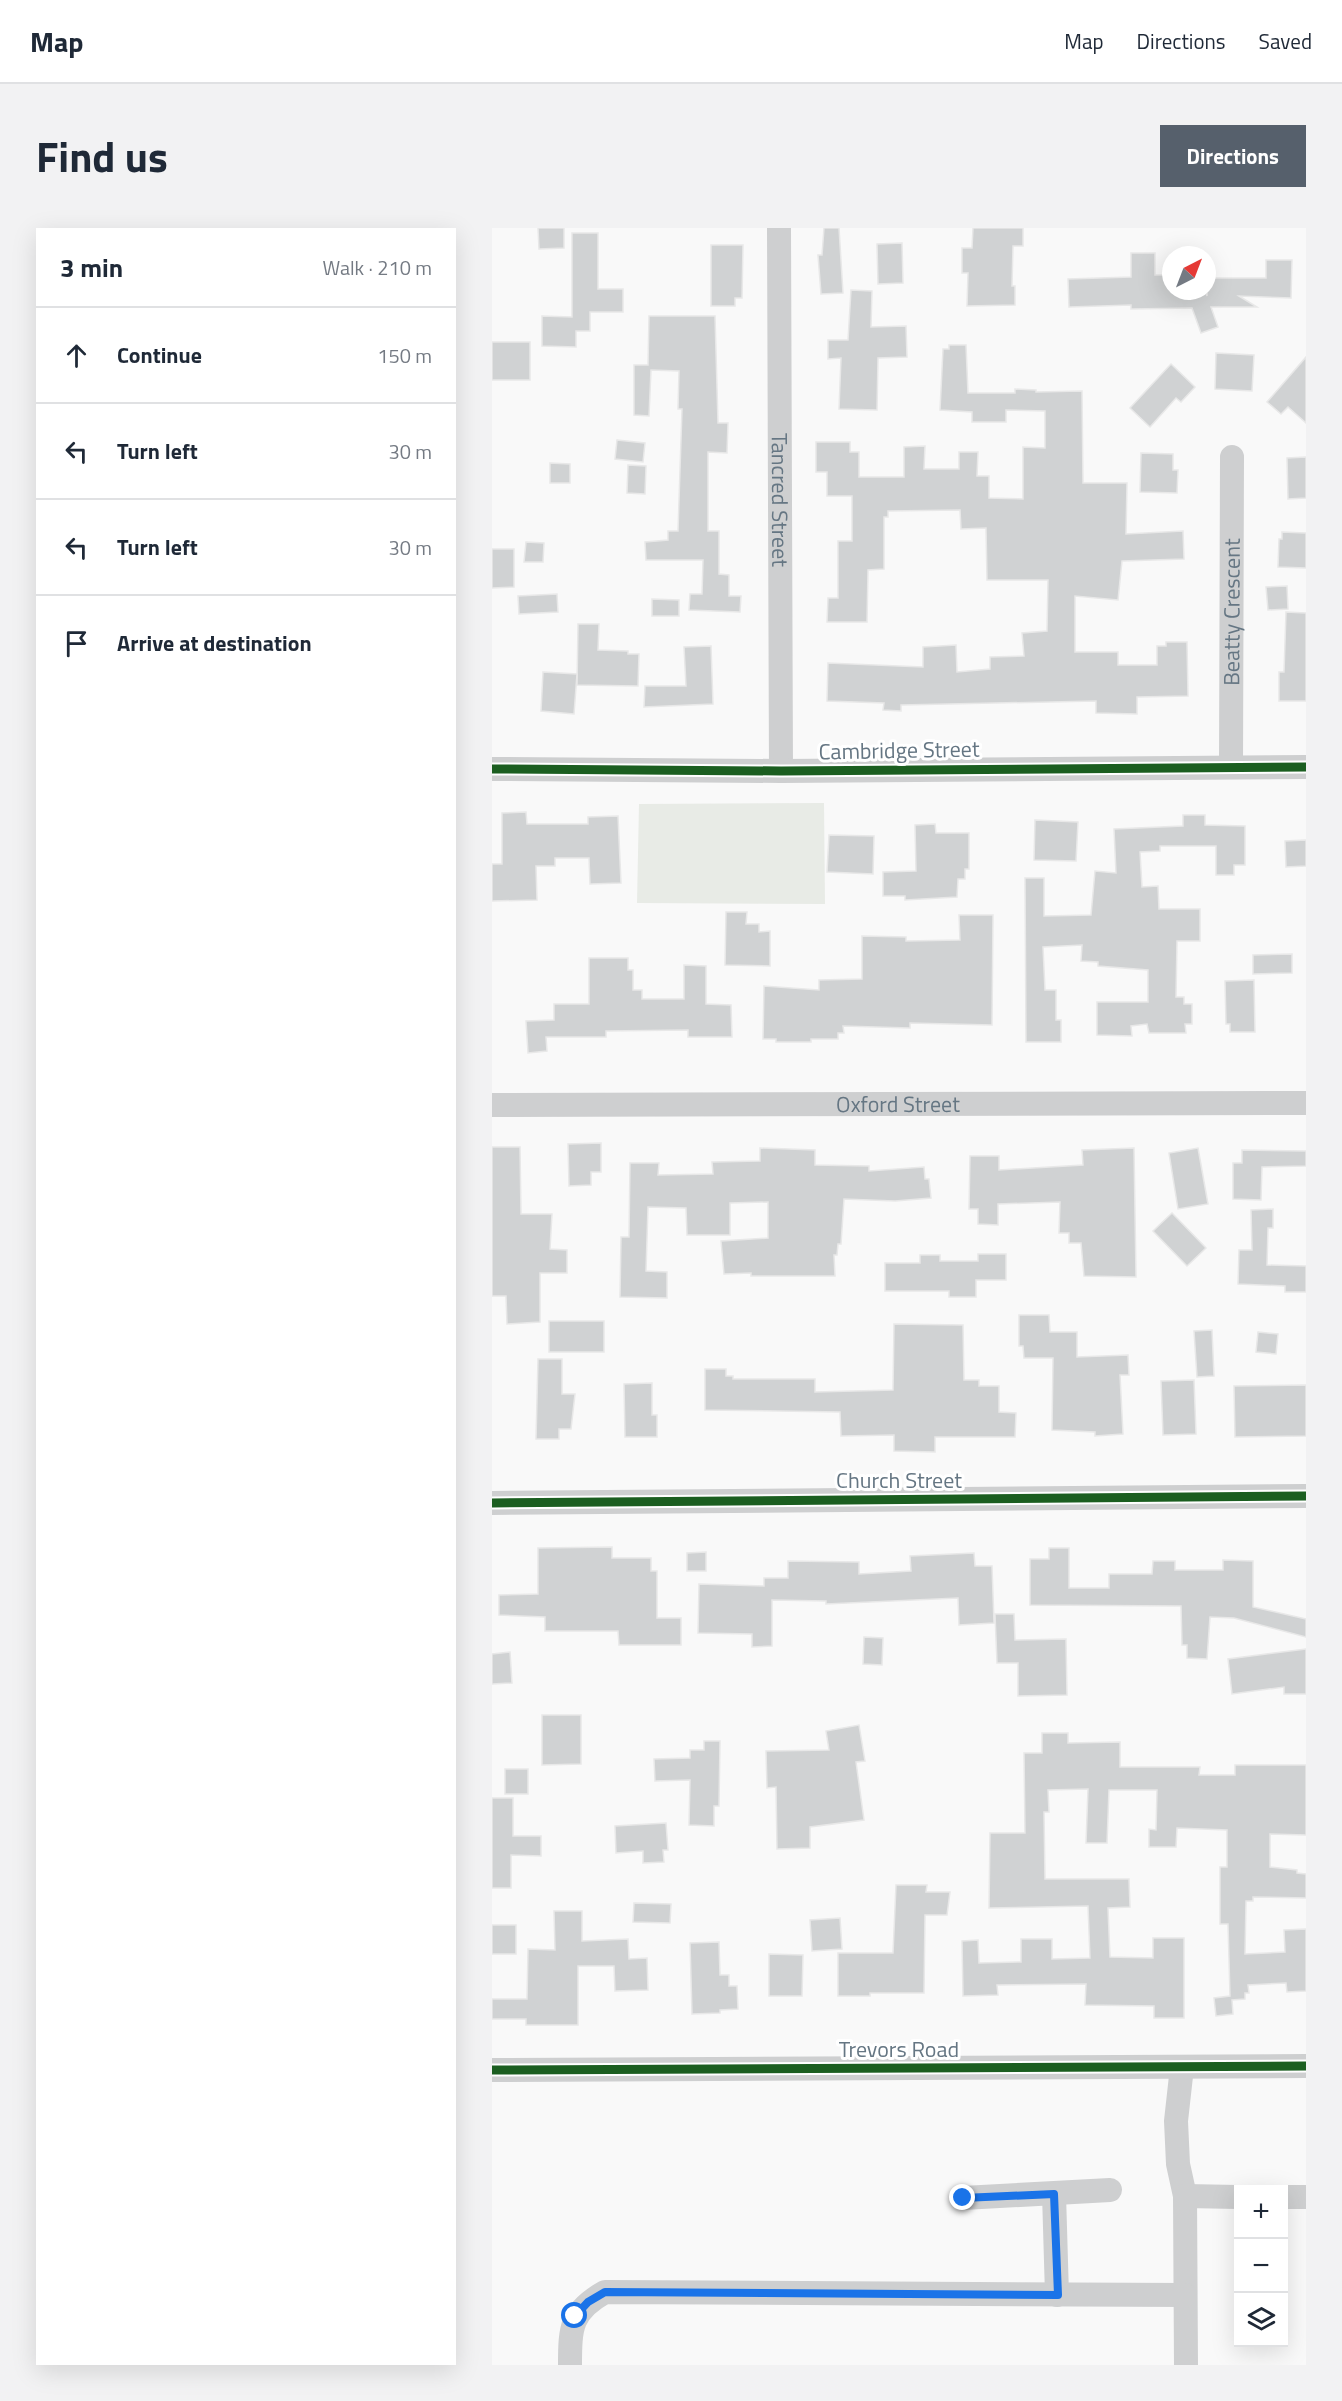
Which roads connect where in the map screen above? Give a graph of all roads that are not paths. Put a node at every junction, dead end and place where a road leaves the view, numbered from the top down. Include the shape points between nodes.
1 (778, 228) edge
2 (1232, 457) dead end
3 (1231, 766) junction
4 (1306, 767) edge
5 (492, 769) edge
6 (781, 771) junction
7 (1306, 1103) edge
8 (492, 1105) edge
9 (1306, 1496) edge
10 (492, 1503) edge
11 (1306, 2066) edge
12 (1182, 2067) junction
13 (492, 2070) edge
14 (1110, 2190) dead end
15 (1054, 2194) junction
16 (1185, 2196) junction
17 (1234, 2197) edge
18 (1288, 2197) edge
19 (1306, 2197) edge
20 (963, 2198) dead end
21 (1058, 2295) junction
22 (1185, 2295) junction
23 (570, 2365) edge
24 (1186, 2365) edge

1 - 6 street, Tancred Street
2 - 3 street, Beatty Crescent
3 - 4 street, Cambridge Street
3 - 6 street, Cambridge Street
5 - 6 street, Cambridge Street
7 - 8 street, Oxford Street
9 - 10 street, Church Street
11 - 12 street, Trevors Road
12 - 13 street, Trevors Road
12 - 16 street via 1193,2145
14 - 15 street
15 - 20 street
15 - 21 street
16 - 17 street
16 - 22 street
18 - 19 street
21 - 22 street
21 - 23 street via 605,2292 575,2316
22 - 24 street

